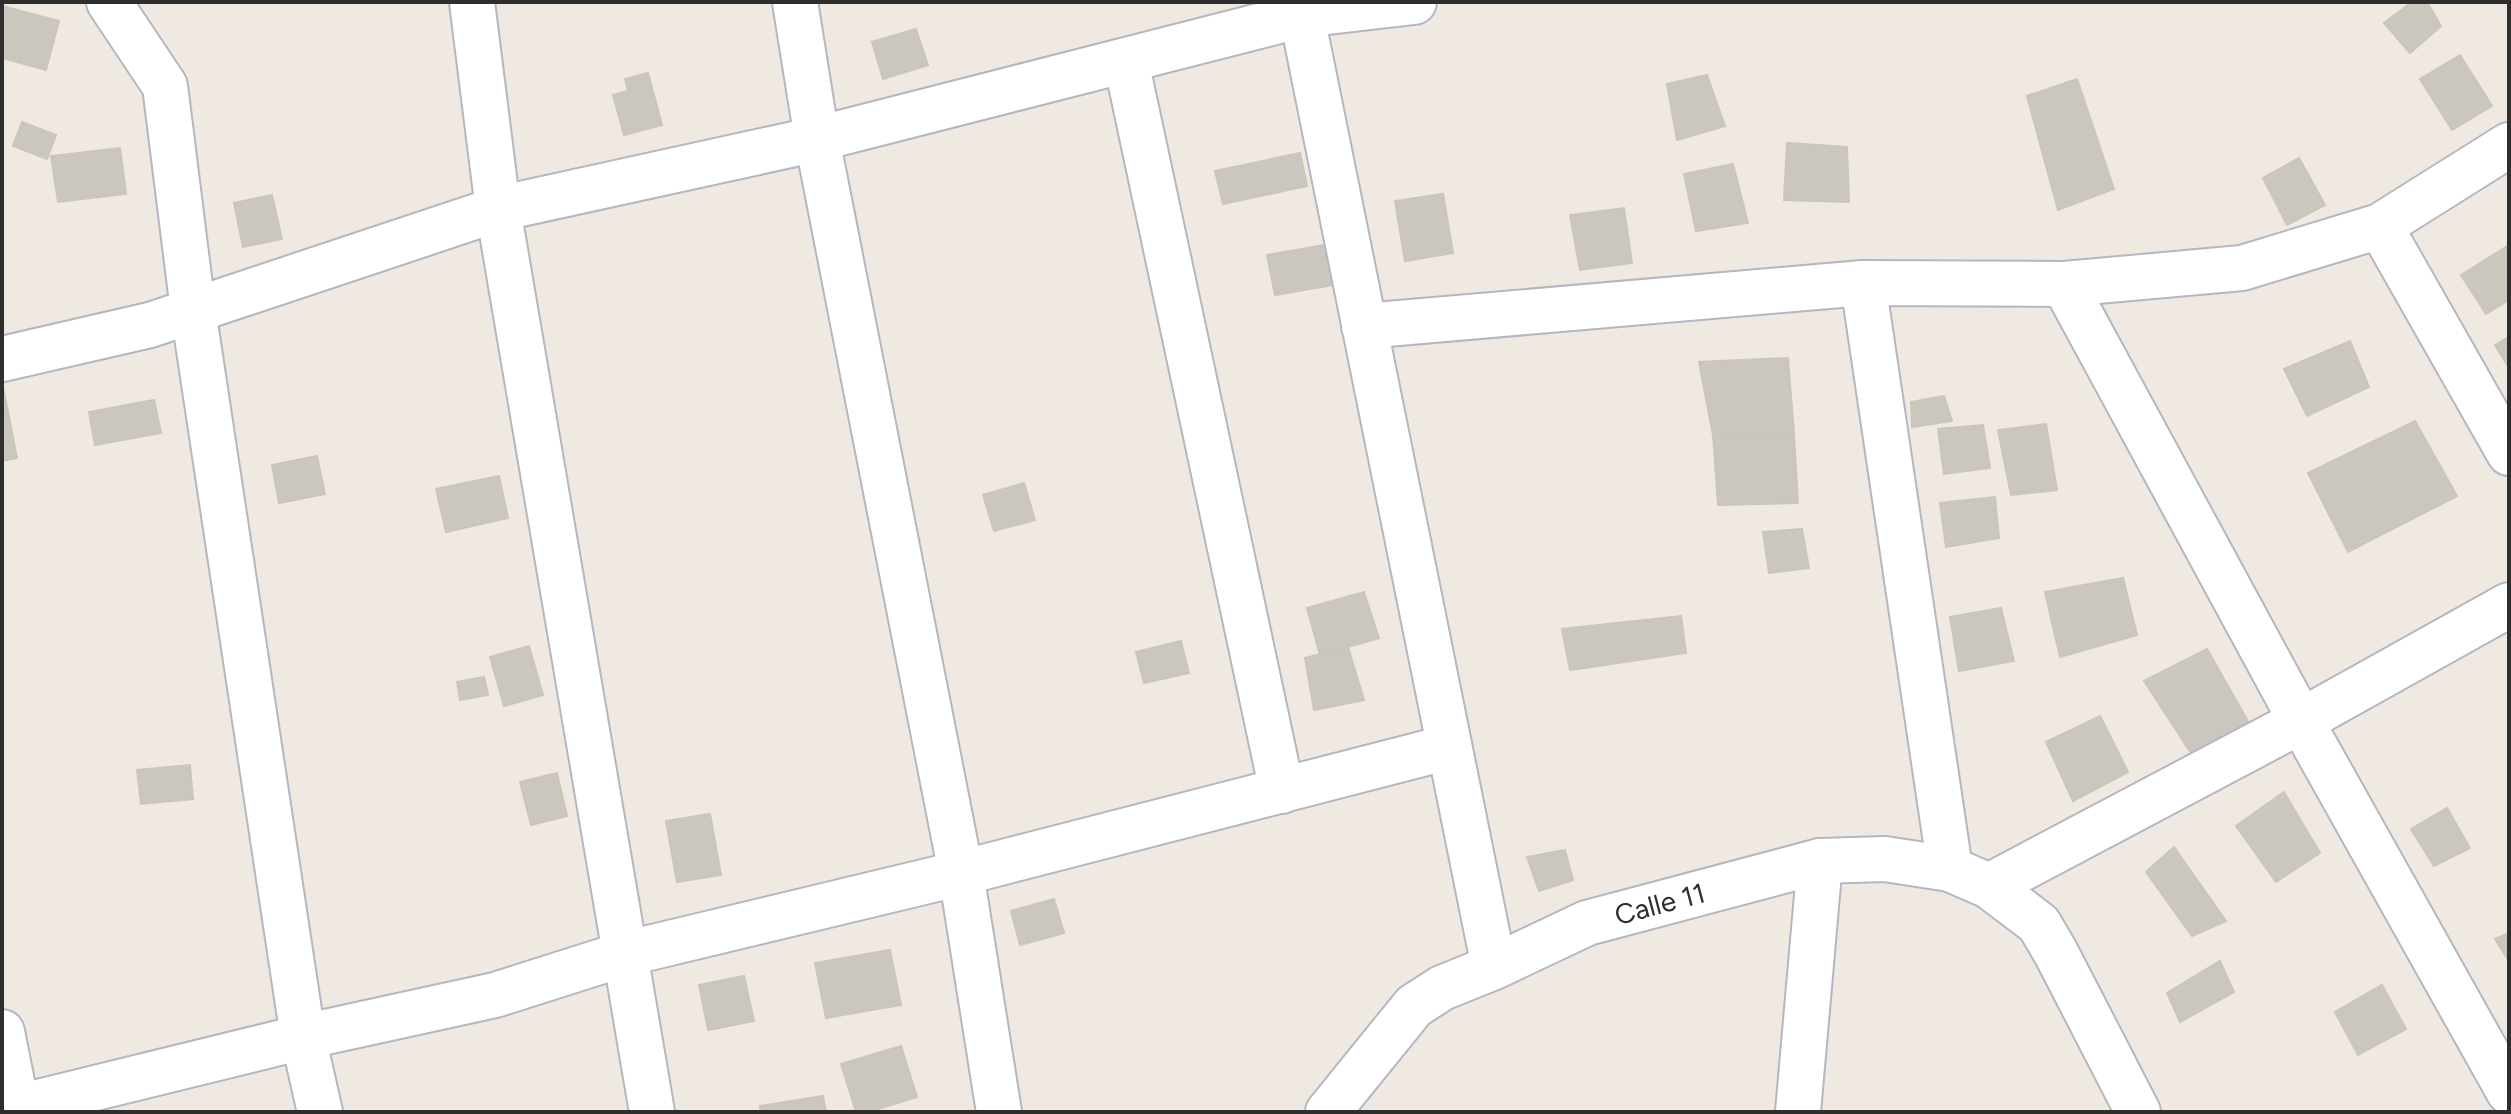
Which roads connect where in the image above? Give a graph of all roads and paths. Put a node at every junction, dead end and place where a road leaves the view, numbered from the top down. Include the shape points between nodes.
1 (109, 2) edge
2 (472, 2) edge
3 (795, 2) edge
4 (1414, 2) edge
5 (1300, 9) edge
6 (1126, 61) junction
7 (817, 139) junction
8 (2509, 145) edge
9 (498, 209) junction
10 (2380, 226) junction
11 (1863, 283) junction
12 (2064, 284) junction
13 (193, 310) junction
14 (1364, 326) junction
15 (2, 359) edge
16 (2509, 453) edge
17 (2509, 605) edge
18 (2301, 721) junction
19 (1449, 747) junction
20 (1282, 791) junction
21 (1820, 861) junction
22 (1950, 869) junction
23 (961, 873) junction
24 (1989, 886) junction
25 (624, 954) junction
26 (1494, 967) junction
27 (2, 1032) edge
28 (303, 1037) junction
29 (2509, 1092) edge
30 (13, 1111) edge
31 (320, 1112) edge
32 (652, 1112) edge
33 (999, 1112) edge
34 (1328, 1112) edge
35 (1798, 1112) edge
36 (2138, 1112) edge

1 - 13 street via 165,86
2 - 9 street
3 - 7 street
4 - 5 street
5 - 6 street
5 - 14 street
6 - 7 street
6 - 20 street
7 - 9 street
7 - 23 street
8 - 10 street
9 - 13 street
9 - 25 street
10 - 12 street via 2242,268
10 - 16 street
11 - 12 street
11 - 14 street
11 - 22 street
12 - 18 street
13 - 15 street
13 - 28 street
14 - 19 street
17 - 18 street
18 - 24 street
18 - 29 street
19 - 20 street
19 - 26 street
20 - 23 street
21 - 22 street, Calle 11 via 1885,859
21 - 26 street, Calle 11 via 1587,923
21 - 35 street
22 - 24 street, Calle 11
23 - 25 street
23 - 33 street
24 - 36 street, Calle 11 via 2039,924
25 - 28 street via 495,995
25 - 32 street
26 - 34 street, Calle 11 via 1414,1006
27 - 30 street
28 - 30 street
28 - 31 street

